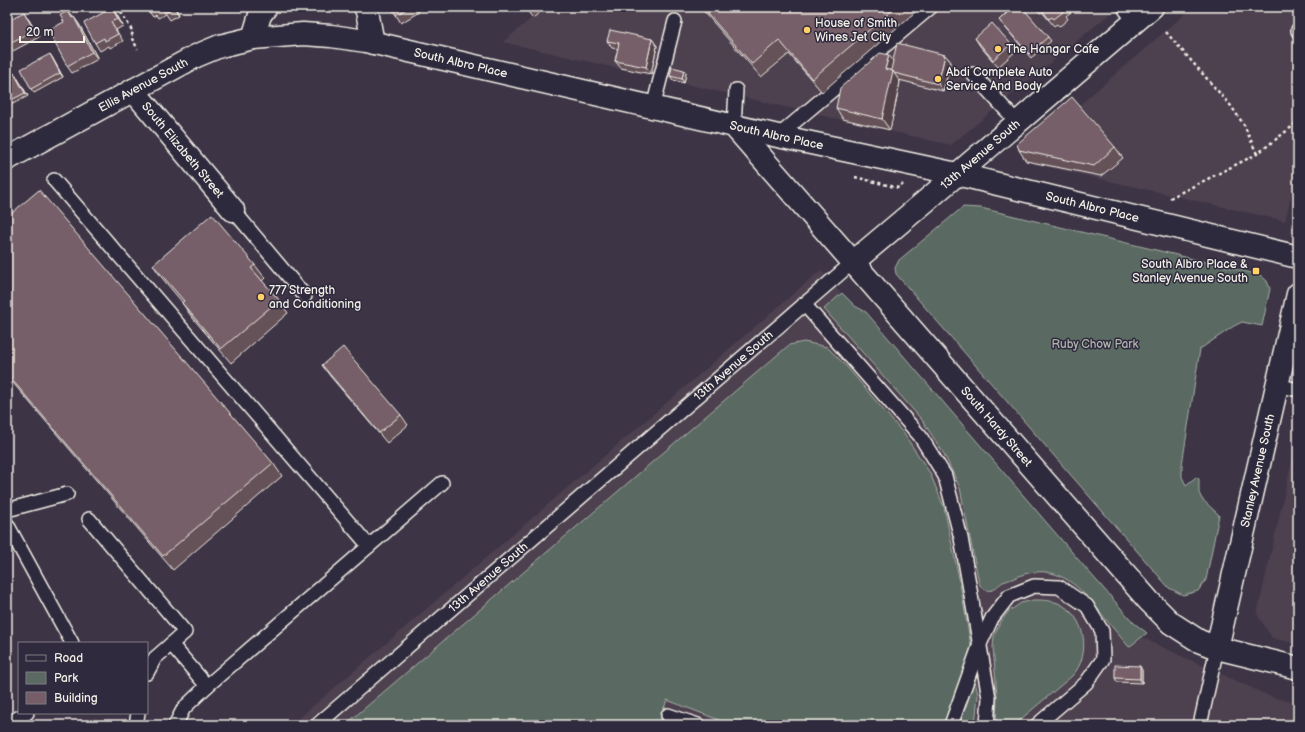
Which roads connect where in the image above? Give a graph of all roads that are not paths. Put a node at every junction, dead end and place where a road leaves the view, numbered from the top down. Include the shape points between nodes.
1 (266, 7) edge
2 (365, 7) edge
3 (931, 7) edge
4 (1139, 11) edge
5 (675, 21) dead end
6 (253, 38) junction
7 (373, 43) junction
8 (973, 74) dead end
9 (133, 90) junction
10 (736, 90) dead end
11 (653, 107) junction
12 (1016, 122) junction
13 (734, 126) junction
14 (778, 136) junction
15 (7, 159) edge
16 (957, 174) junction
17 (54, 180) dead end
18 (233, 210) joint
19 (1298, 257) edge
20 (852, 263) junction
21 (1298, 294) edge
22 (305, 296) dead end
23 (804, 304) junction
24 (1277, 385) junction
25 (1298, 390) edge
26 (442, 483) dead end
27 (67, 494) dead end
28 (7, 510) edge
29 (89, 519) dead end
30 (7, 524) edge
31 (369, 546) junction
32 (71, 642) edge
33 (171, 644) junction
34 (980, 644) junction
35 (1217, 648) junction
36 (1298, 668) edge
37 (148, 670) edge
38 (207, 686) junction
39 (25, 714) edge
40 (138, 714) edge
41 (668, 715) dead end
42 (7, 724) edge
43 (136, 725) edge
44 (175, 725) edge
45 (317, 725) edge
46 (698, 725) edge
47 (950, 725) edge
48 (987, 725) edge
49 (1037, 725) edge
50 (1200, 725) edge

1 - 6 street via 260,14
2 - 7 street via 368,11
3 - 14 lane
4 - 12 street, 13th Avenue South
5 - 11 lane
6 - 7 street, South Albro Place via 303,34
6 - 9 street, Ellis Avenue South via 220,46 196,56
7 - 11 street, South Albro Place
8 - 12 lane
9 - 15 street, Ellis Avenue South
9 - 18 street, South Elizabeth Street
10 - 13 lane
11 - 13 street, South Albro Place
12 - 16 street, 13th Avenue South
13 - 14 street, South Albro Place
13 - 20 street, South Hardy Street
14 - 16 street, South Albro Place
16 - 19 street, South Albro Place
16 - 20 street, 13th Avenue South
17 - 31 lane
18 - 22 lane
20 - 23 lane, 13th Avenue South
20 - 35 street, South Hardy Street via 1148,601 1184,633
21 - 24 street, Stanley Avenue South
23 - 34 lane via 920,436 946,476 961,538
23 - 45 lane, 13th Avenue South
24 - 25 lane
24 - 35 street, Stanley Avenue South
26 - 31 lane
27 - 28 lane
29 - 33 lane via 185,632
30 - 32 lane via 23,565
31 - 38 lane
33 - 37 lane via 155,658
33 - 38 lane
34 - 47 lane
34 - 48 lane via 989,698
34 - 49 lane via 992,618 1009,596 1034,586 1059,587 1087,606 1102,631 1103,659 1086,683
35 - 36 street, South Hardy Street
35 - 50 lane
38 - 44 lane via 184,708
39 - 42 lane
40 - 43 lane
41 - 46 lane

